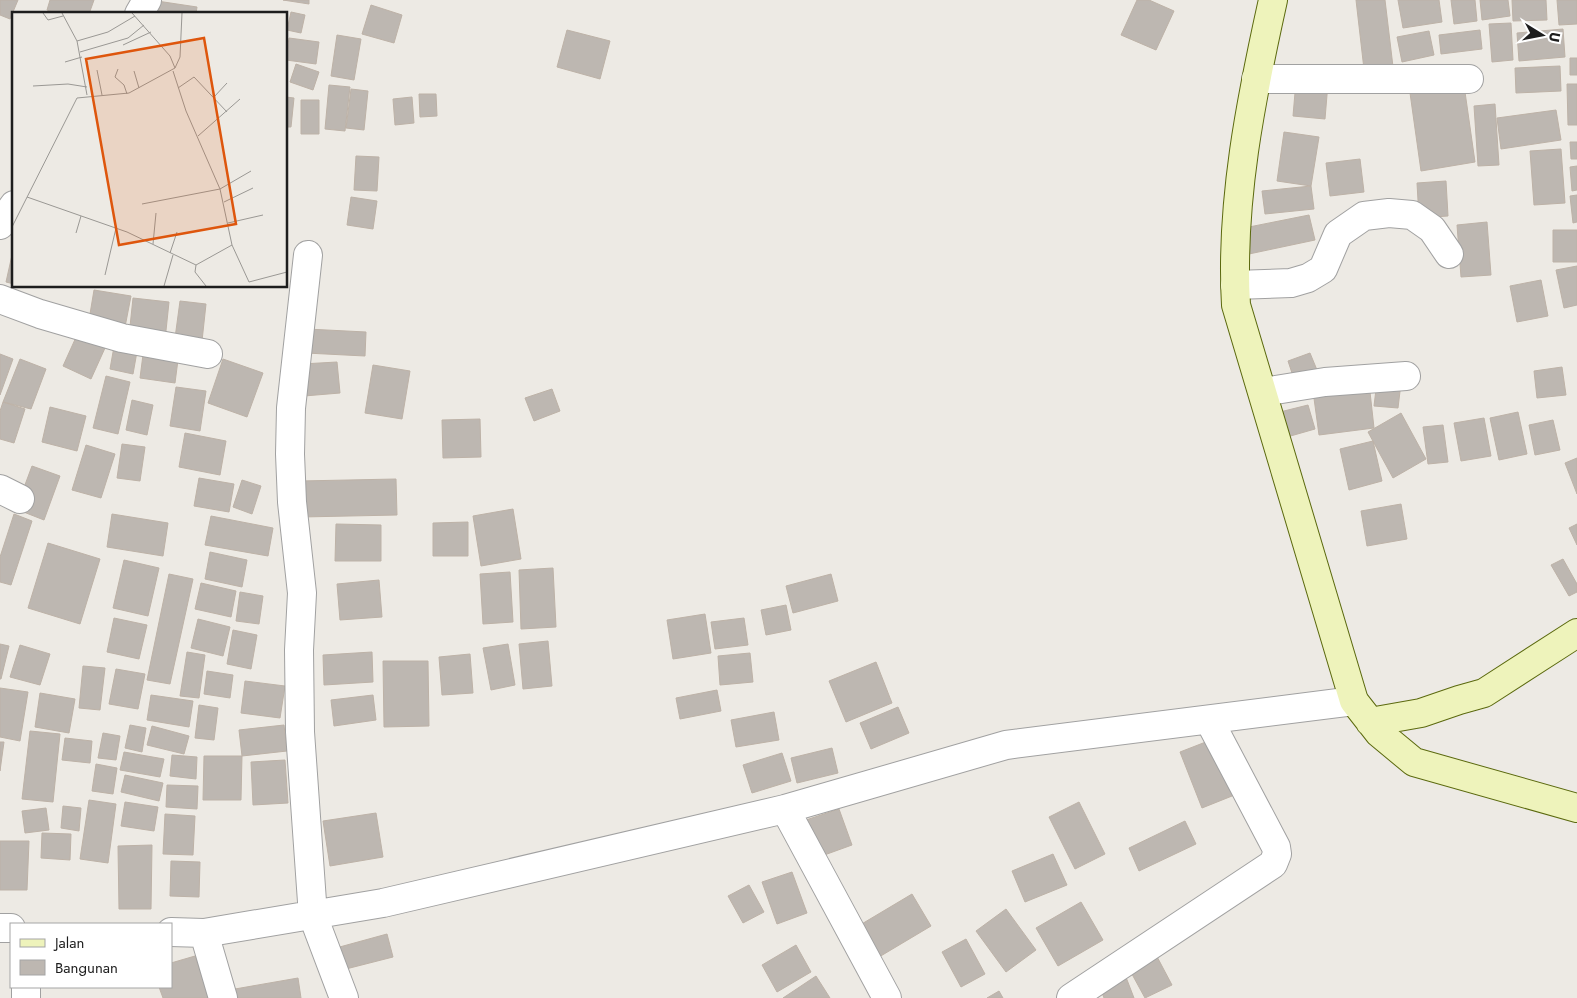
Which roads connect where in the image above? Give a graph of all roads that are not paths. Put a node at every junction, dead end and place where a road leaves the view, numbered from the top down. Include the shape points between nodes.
1 (1273, 0) edge
2 (1256, 79) junction
3 (1469, 79) dead end
4 (12, 208) edge
5 (0, 225) edge
6 (1449, 254) dead end
7 (308, 255) dead end
8 (1235, 285) junction
9 (0, 298) edge
10 (208, 354) dead end
11 (1406, 376) dead end
12 (1263, 392) junction
13 (1577, 633) edge
14 (1362, 712) junction
15 (1209, 720) junction
16 (1577, 808) edge
17 (785, 809) junction
18 (313, 916) junction
19 (172, 932) edge
20 (204, 933) junction
21 (1076, 997) edge
22 (223, 998) edge
23 (344, 998) edge
24 (887, 998) edge

1 - 2 street
2 - 3 street
2 - 8 street via 1239,185
4 - 5 street
6 - 8 street via 1432,229 1412,215 1364,216 1338,234 1323,269 1308,278 1291,283
7 - 18 street via 291,408 290,454 302,594 300,732
8 - 12 street via 1236,305
9 - 10 street via 40,314 122,338
11 - 12 street via 1325,382
12 - 14 street
13 - 14 street via 1484,693 1422,713
14 - 15 street
14 - 16 street via 1379,733 1414,762
15 - 17 street via 1006,745
15 - 21 street via 1276,847 1273,864
17 - 18 street via 383,903
17 - 24 street
18 - 20 street
18 - 23 street
19 - 20 street
20 - 22 street

